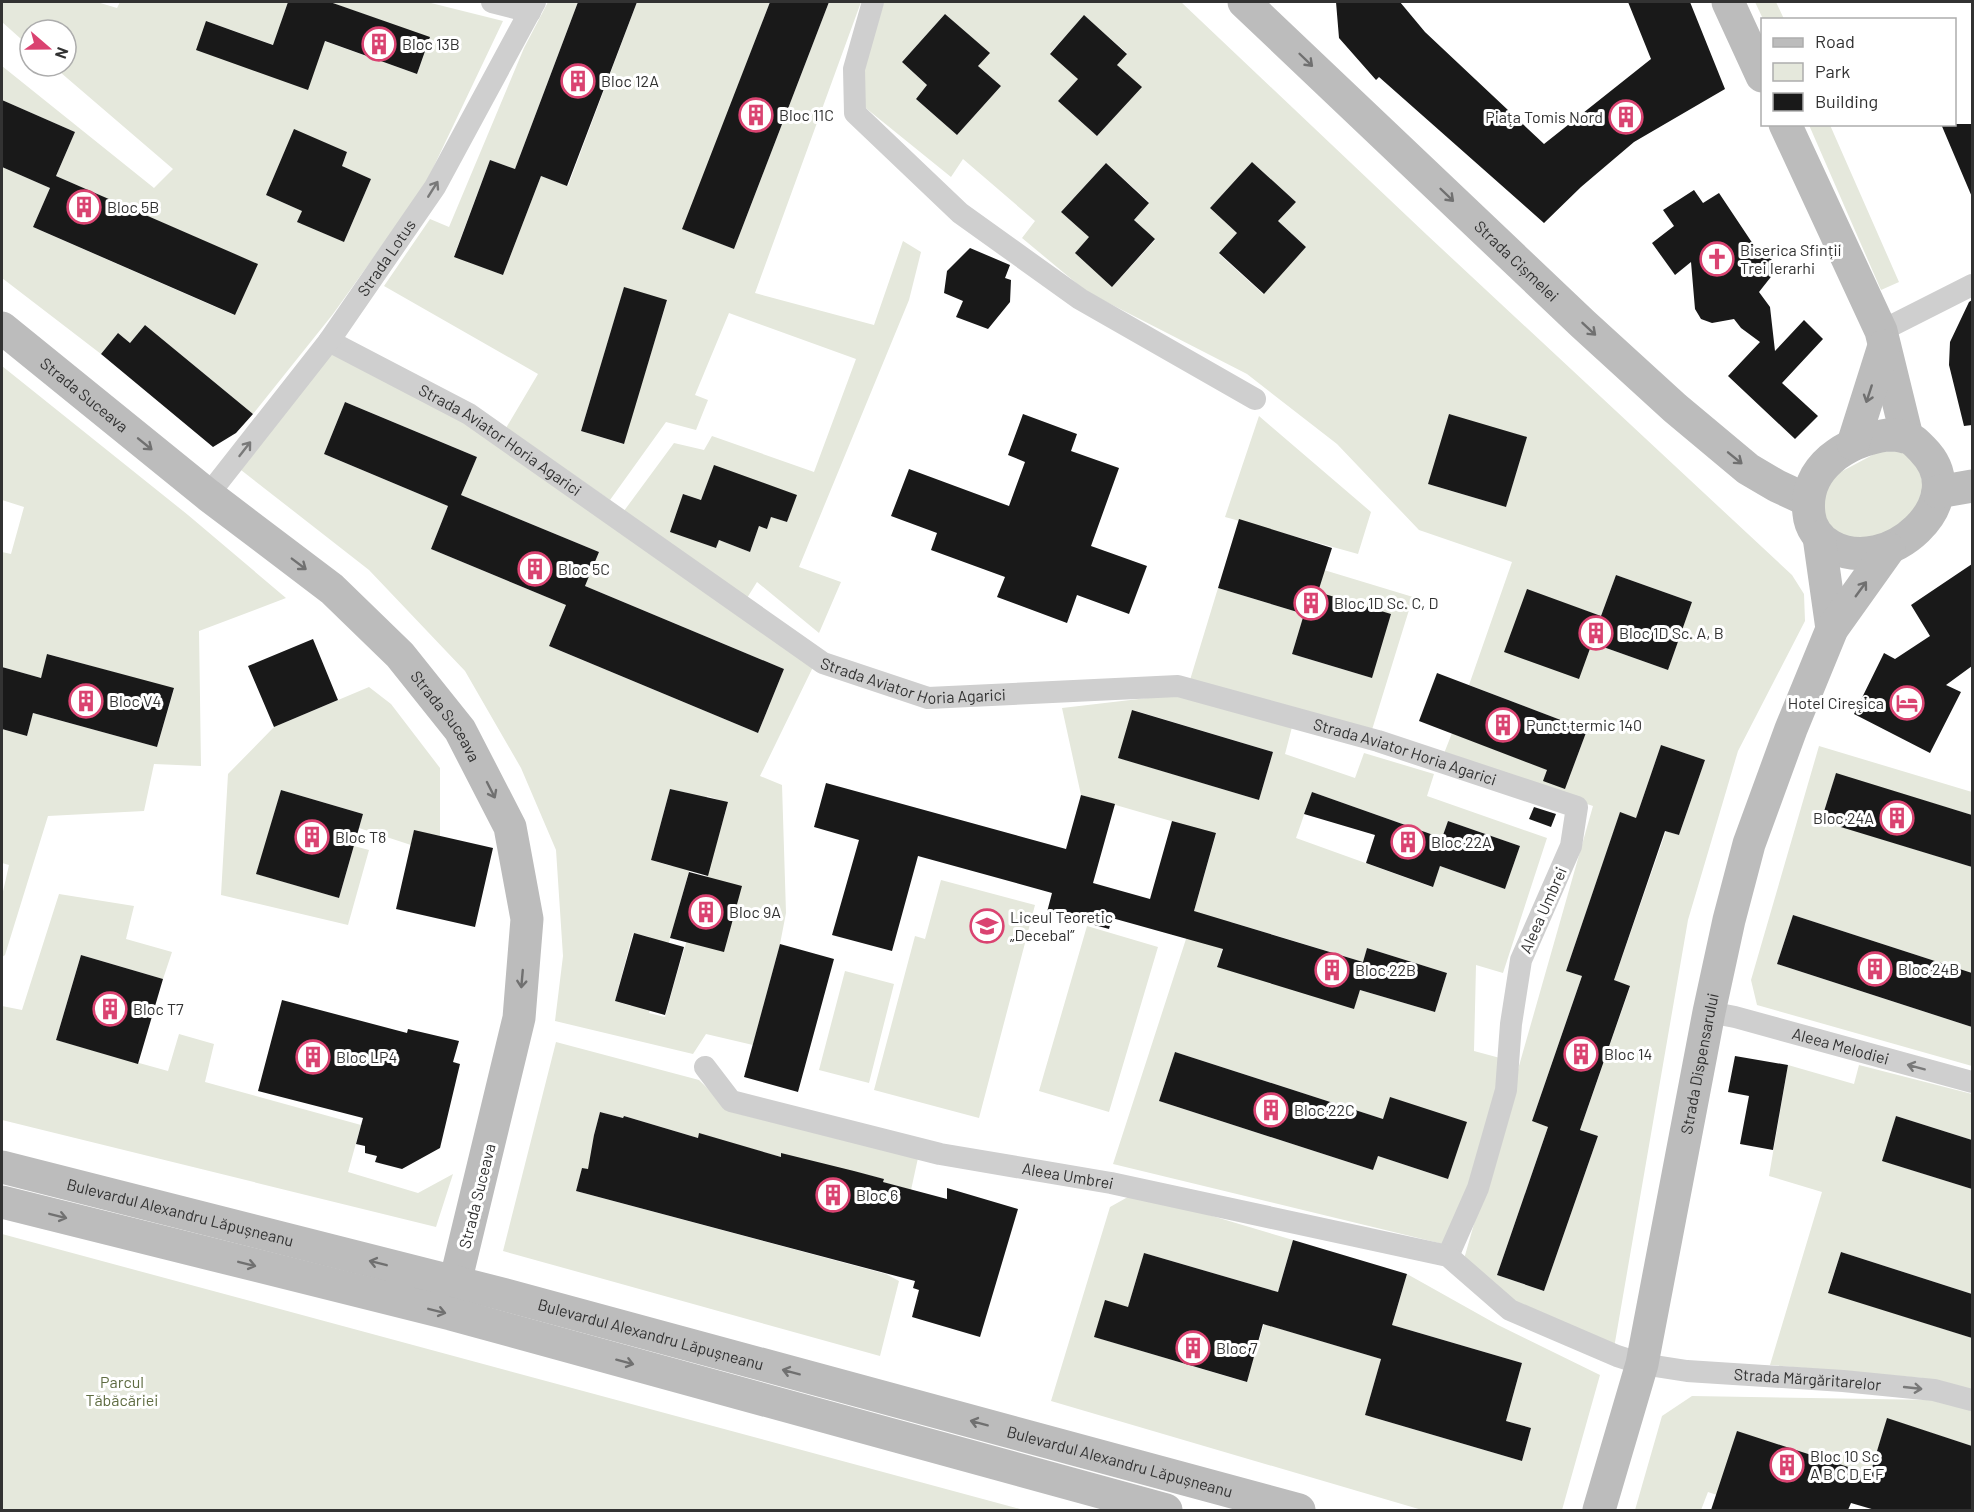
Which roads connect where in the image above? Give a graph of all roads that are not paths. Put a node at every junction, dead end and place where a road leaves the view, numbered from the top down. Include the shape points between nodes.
1 (492, 2) edge
2 (873, 2) edge
3 (1244, 2) edge
4 (1728, 2) edge
5 (532, 7) edge
6 (1761, 74) edge
7 (1786, 126) edge
8 (1972, 285) edge
9 (2, 328) edge
10 (1883, 338) junction
11 (329, 341) junction
12 (1255, 399) dead end
13 (1907, 437) junction
14 (1853, 444) junction
15 (1972, 486) edge
16 (1938, 492) junction
17 (208, 495) junction
18 (1807, 500) junction
19 (1818, 537) junction
20 (1889, 549) junction
21 (1832, 629) junction
22 (1577, 807) joint
23 (1709, 1012) junction
24 (705, 1067) dead end
25 (1972, 1082) edge
26 (2, 1167) edge
27 (2, 1202) edge
28 (1448, 1256) junction
29 (455, 1283) junction
30 (1642, 1364) junction
31 (1972, 1400) edge
32 (1166, 1510) edge
33 (1299, 1510) edge
34 (1599, 1510) edge

1 - 5 street
2 - 12 street via 854,69 855,113 960,213 1080,300
3 -> 18 street, Strada Cișmelei via 1675,408 1748,469
4 - 6 street
11 -> 5 street, Strada Lotus via 435,187
7 - 10 street
8 - 10 street
9 -> 17 street, Strada Suceava
10 - 13 street
10 -> 14 street
17 -> 11 street, Strada Lotus
11 - 22 street, Strada Aviator Horia Agarici via 469,414 823,663 928,698 1178,686 1378,741
13 - 14 street via 1887,435
13 - 16 street via 1934,464
14 - 18 street via 1821,469
15 - 16 street
16 - 20 street, Strada Dispensarului via 1923,524
17 -> 29 street, Strada Suceava via 332,589 400,655 460,730 510,827 527,919 519,1018
18 - 19 street via 1809,520
19 - 20 street, Strada Dispensarului via 1830,546 1857,555
19 - 21 street
21 -> 20 street, Strada Dispensarului
21 - 23 street, Strada Dispensarului via 1749,844
22 - 28 street, Aleea Umbrei via 1571,846 1521,960 1506,1090 1478,1188
25 -> 23 street, Aleea Melodiei
23 - 30 street, Strada Dispensarului
24 - 28 street, Aleea Umbrei via 731,1101 940,1154 1110,1183
29 -> 26 street, Bulevardul Alexandru Lăpușneanu
27 -> 32 street, Bulevardul Alexandru Lăpușneanu via 451,1314
28 - 30 street, Aleea Umbrei via 1510,1310
33 -> 29 street, Bulevardul Alexandru Lăpușneanu
30 -> 31 street, Strada Mărgăritarelor via 1934,1390
30 - 34 street, Strada Dispensarului

